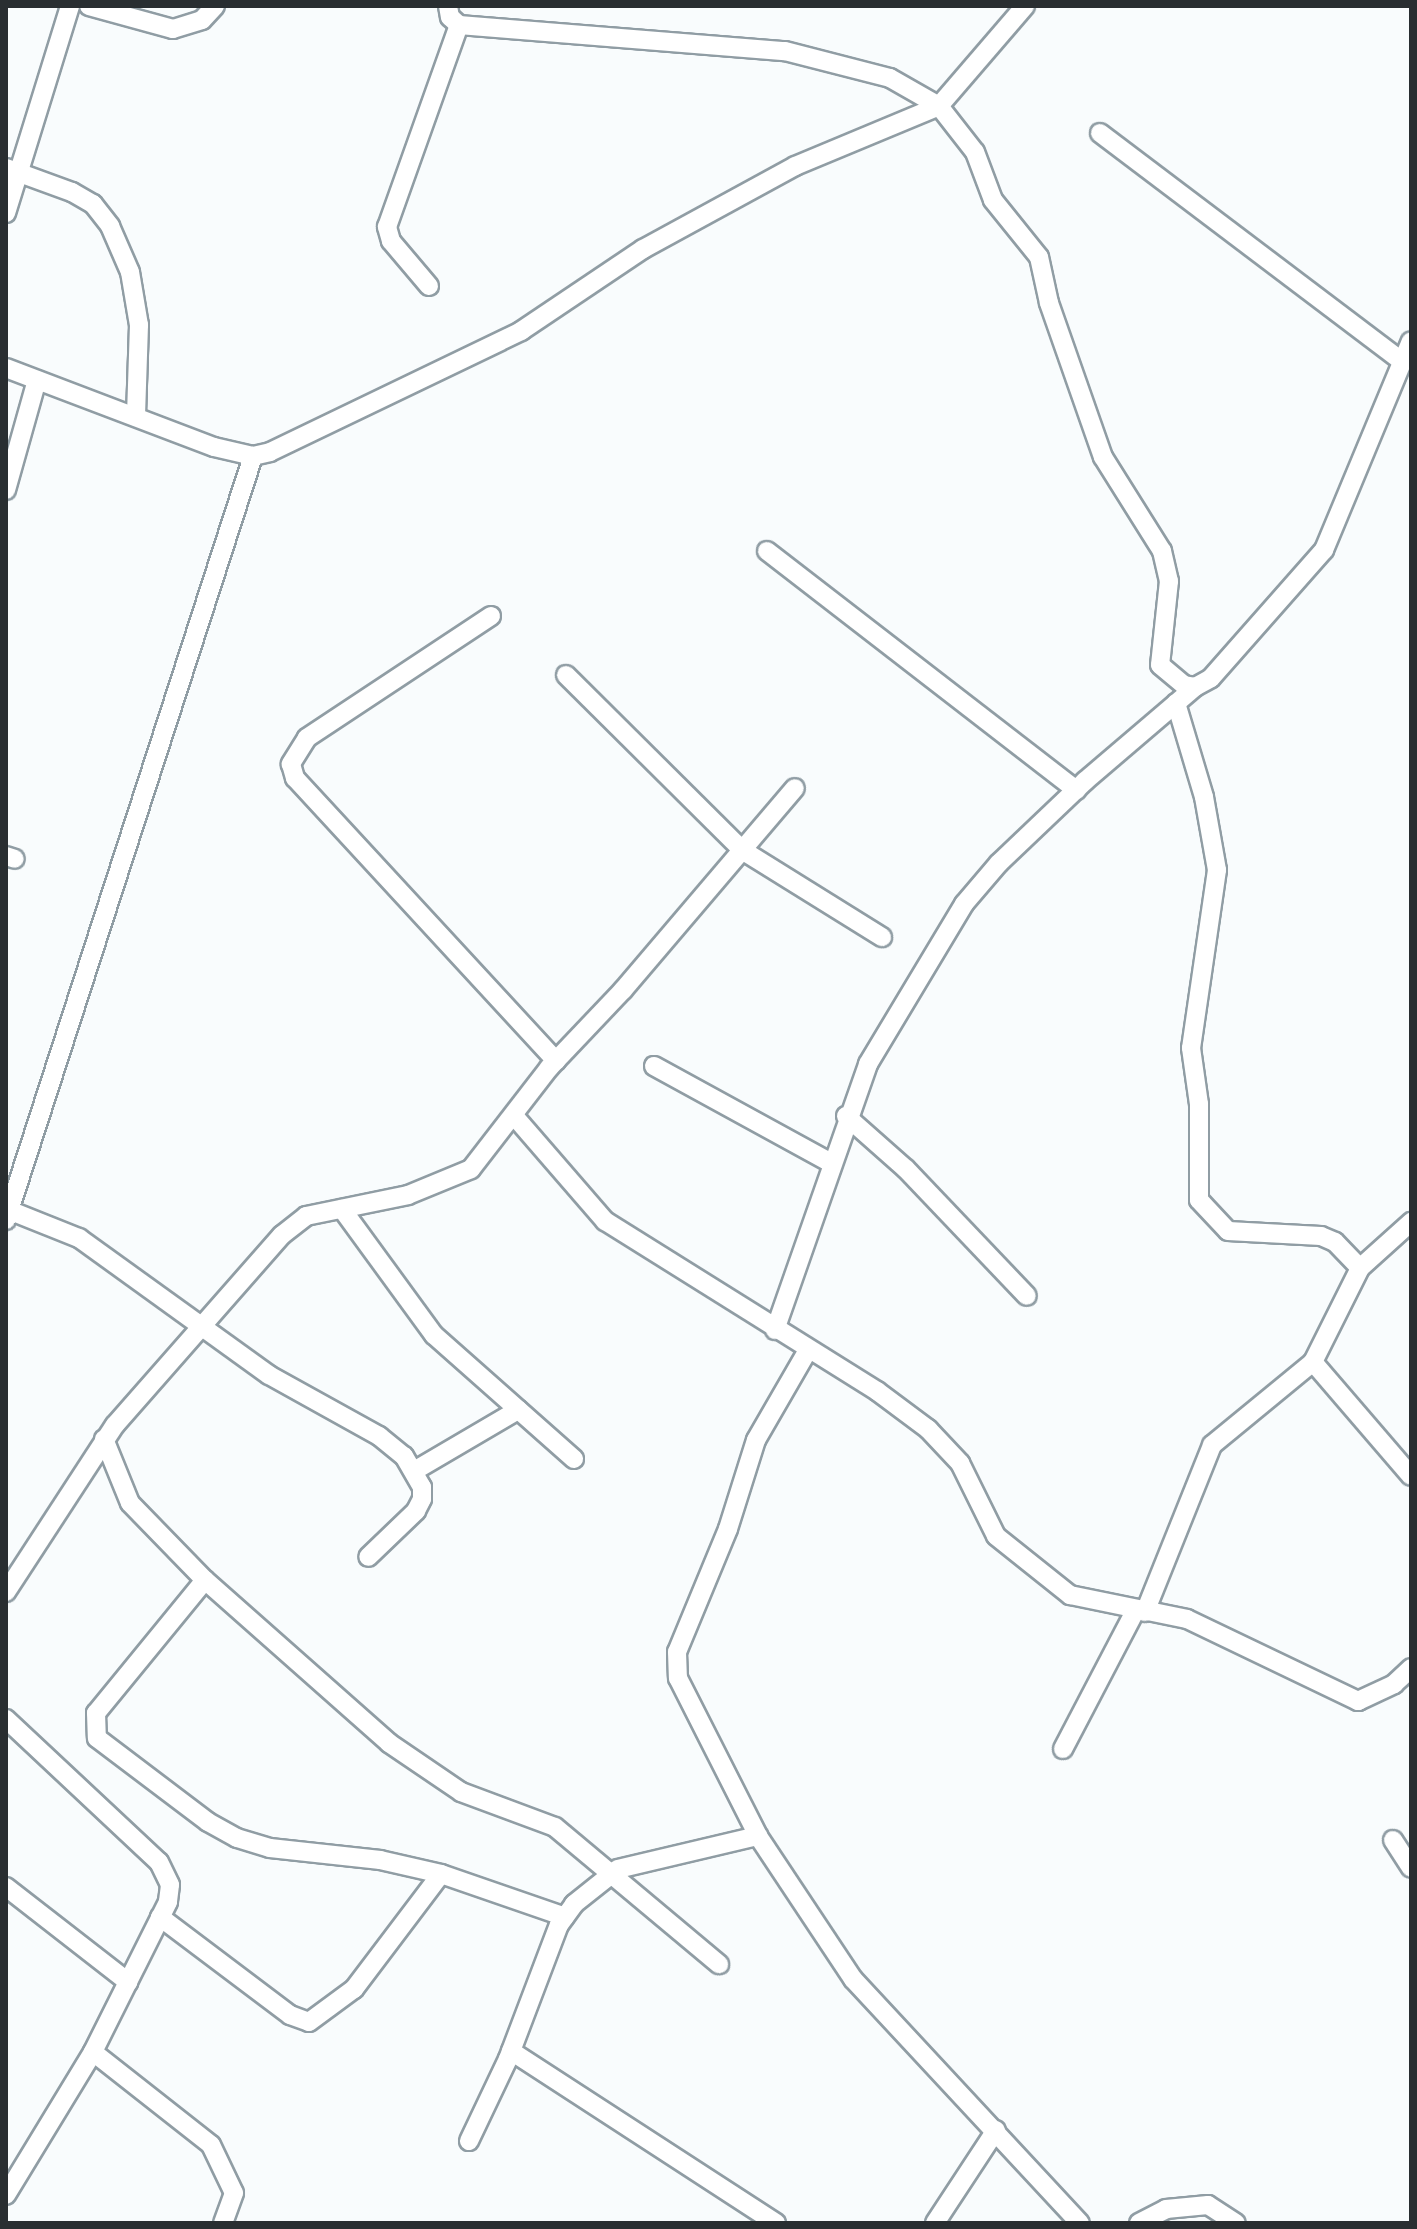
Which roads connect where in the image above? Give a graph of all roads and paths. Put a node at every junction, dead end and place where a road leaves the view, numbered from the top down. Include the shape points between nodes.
1 (70, 6) edge
2 (89, 6) edge
3 (215, 6) edge
4 (448, 6) edge
5 (1025, 6) edge
6 (459, 25) junction
7 (939, 106) junction
8 (1100, 133) dead end
9 (12, 170) edge
10 (6, 213) edge
11 (429, 286) dead end
12 (1411, 341) edge
13 (1402, 361) junction
14 (6, 368) edge
15 (37, 380) junction
16 (1394, 381) junction
17 (1411, 393) edge
18 (136, 417) junction
19 (253, 456) junction
20 (6, 488) edge
21 (767, 551) dead end
22 (491, 616) dead end
23 (566, 675) dead end
24 (1195, 687) junction
25 (1176, 703) junction
26 (795, 788) dead end
27 (1076, 790) junction
28 (742, 850) junction
29 (882, 937) dead end
30 (556, 1061) junction
31 (654, 1066) dead end
32 (846, 1116) junction
33 (515, 1117) junction
34 (831, 1163) junction
35 (342, 1209) junction
36 (7, 1213) edge
37 (1411, 1222) edge
38 (1360, 1268) junction
39 (1027, 1296) dead end
40 (200, 1325) junction
41 (775, 1330) junction
42 (808, 1350) junction
43 (1313, 1362) junction
44 (518, 1410) junction
45 (104, 1439) junction
46 (574, 1459) dead end
47 (414, 1471) junction
48 (1411, 1476) edge
49 (368, 1557) dead end
50 (205, 1580) junction
51 (6, 1592) edge
52 (1140, 1611) junction
53 (1411, 1668) edge
54 (6, 1719) edge
55 (1063, 1749) dead end
56 (758, 1836) junction
57 (1393, 1840) dead end
58 (1411, 1868) edge
59 (611, 1873) junction
60 (441, 1874) junction
61 (6, 1887) edge
62 (160, 1917) junction
63 (565, 1917) junction
64 (719, 1964) dead end
65 (128, 1982) junction
66 (511, 2051) junction
67 (93, 2052) junction
68 (996, 2130) junction
69 (469, 2141) dead end
70 (6, 2195) edge
71 (223, 2223) edge
72 (776, 2223) edge
73 (935, 2223) edge
74 (1080, 2223) edge
75 (1139, 2223) edge
76 (1236, 2223) edge

1 - 9 street
2 - 3 street via 173,29 202,20
4 - 6 street
5 - 7 street
6 - 7 street via 785,51 890,78
6 - 11 street via 387,227 391,241
7 - 19 street via 795,166 643,249 521,331 317,431
7 - 24 street via 975,152 993,200 1039,257 1049,303 1103,457 1162,551 1169,581 1160,665 1184,685
8 - 13 street
9 - 10 street
9 - 18 street via 93,204 110,226 130,272 139,325
12 - 13 street
13 - 16 street
14 - 15 street
15 - 18 street
15 - 20 street
16 - 17 street
16 - 24 street via 1324,550 1211,678
18 - 19 street
19 - 36 street
21 - 27 street
22 - 30 street via 307,738 291,764 295,778
23 - 28 street
24 - 25 street
25 - 27 street
25 - 38 street via 1217,860 1191,1048 1199,1104 1199,1200 1228,1231 1321,1236 1335,1242
26 - 28 street
27 - 32 street via 964,904 868,1064
28 - 29 street
28 - 30 street
30 - 33 street
31 - 34 street
32 - 34 street
32 - 39 street via 906,1169
33 - 35 street via 471,1169 448,1183
33 - 41 street via 605,1221
34 - 41 street
35 - 40 street via 297,1222
35 - 44 street via 434,1335
36 - 40 street via 79,1238
37 - 38 street
38 - 43 street
40 - 45 street
40 - 47 street via 269,1375 379,1436
41 - 42 street
42 - 52 street via 877,1391 941,1441 971,1483 988,1525 1015,1554 1070,1595
42 - 56 street via 756,1440 728,1529 677,1652 682,1690
43 - 48 street
43 - 52 street via 1212,1445
44 - 46 street
44 - 47 street
45 - 50 street via 130,1503
45 - 51 street
47 - 49 street via 422,1487 416,1511
50 - 59 street via 389,1743 461,1792 555,1827
50 - 60 street via 96,1713 97,1738 237,1838 270,1848 380,1860
52 - 53 street via 1187,1619 1358,1701 1394,1684
52 - 55 street
54 - 62 street via 159,1862 170,1885
56 - 59 street
56 - 68 street via 853,1979
57 - 58 street
59 - 63 street
59 - 64 street
60 - 62 street via 354,1989 309,2022 290,2015
60 - 63 street
61 - 65 street
62 - 65 street
63 - 66 street
65 - 67 street
66 - 69 street
66 - 72 street
67 - 70 street
67 - 71 street via 211,2145 234,2193
68 - 73 street
68 - 74 street
75 - 76 street via 1166,2209 1208,2205

